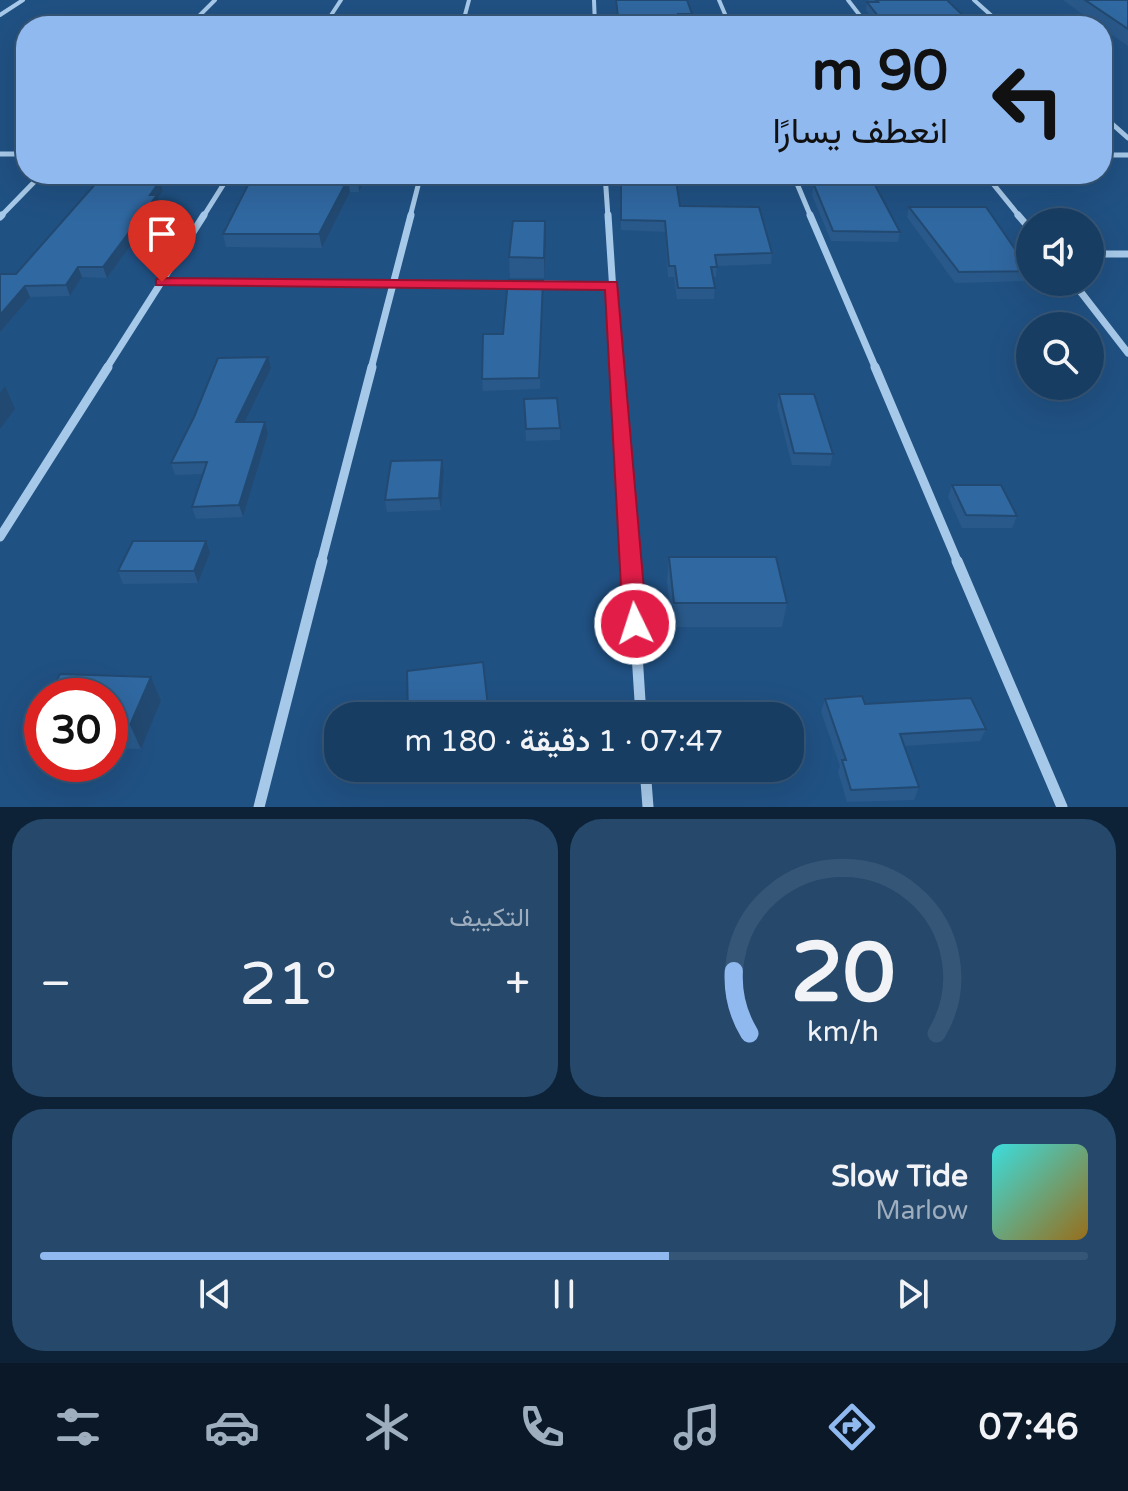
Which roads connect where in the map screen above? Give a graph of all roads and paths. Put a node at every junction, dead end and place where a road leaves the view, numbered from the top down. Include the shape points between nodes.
1 (23, 0) edge
2 (215, 0) edge
3 (848, 0) edge
4 (974, 0) edge
5 (0, 15) edge
6 (199, 16) edge
7 (860, 16) edge
8 (992, 16) edge
9 (1112, 124) edge
10 (1128, 138) edge
11 (32, 184) edge
12 (224, 184) edge
13 (418, 184) edge
14 (606, 184) edge
15 (797, 184) edge
16 (993, 184) edge
17 (1016, 212) edge
18 (0, 217) edge
19 (1104, 254) edge
20 (1128, 254) edge
21 (162, 282) junction
22 (393, 284) junction
23 (612, 285) junction
24 (1084, 296) edge
25 (1128, 353) edge
26 (0, 537) edge
27 (640, 702) edge
28 (646, 782) edge
29 (259, 807) edge
30 (648, 807) edge
31 (1062, 807) edge

1 - 5 street
2 - 6 street
3 - 7 street
4 - 8 street
9 - 10 street
11 - 18 street
12 - 21 street
13 - 22 street
14 - 23 street
15 - 31 street
16 - 17 street
19 - 20 street
21 - 22 street
21 - 26 street
22 - 23 street
22 - 29 street
23 - 27 street
24 - 25 street
28 - 30 street

